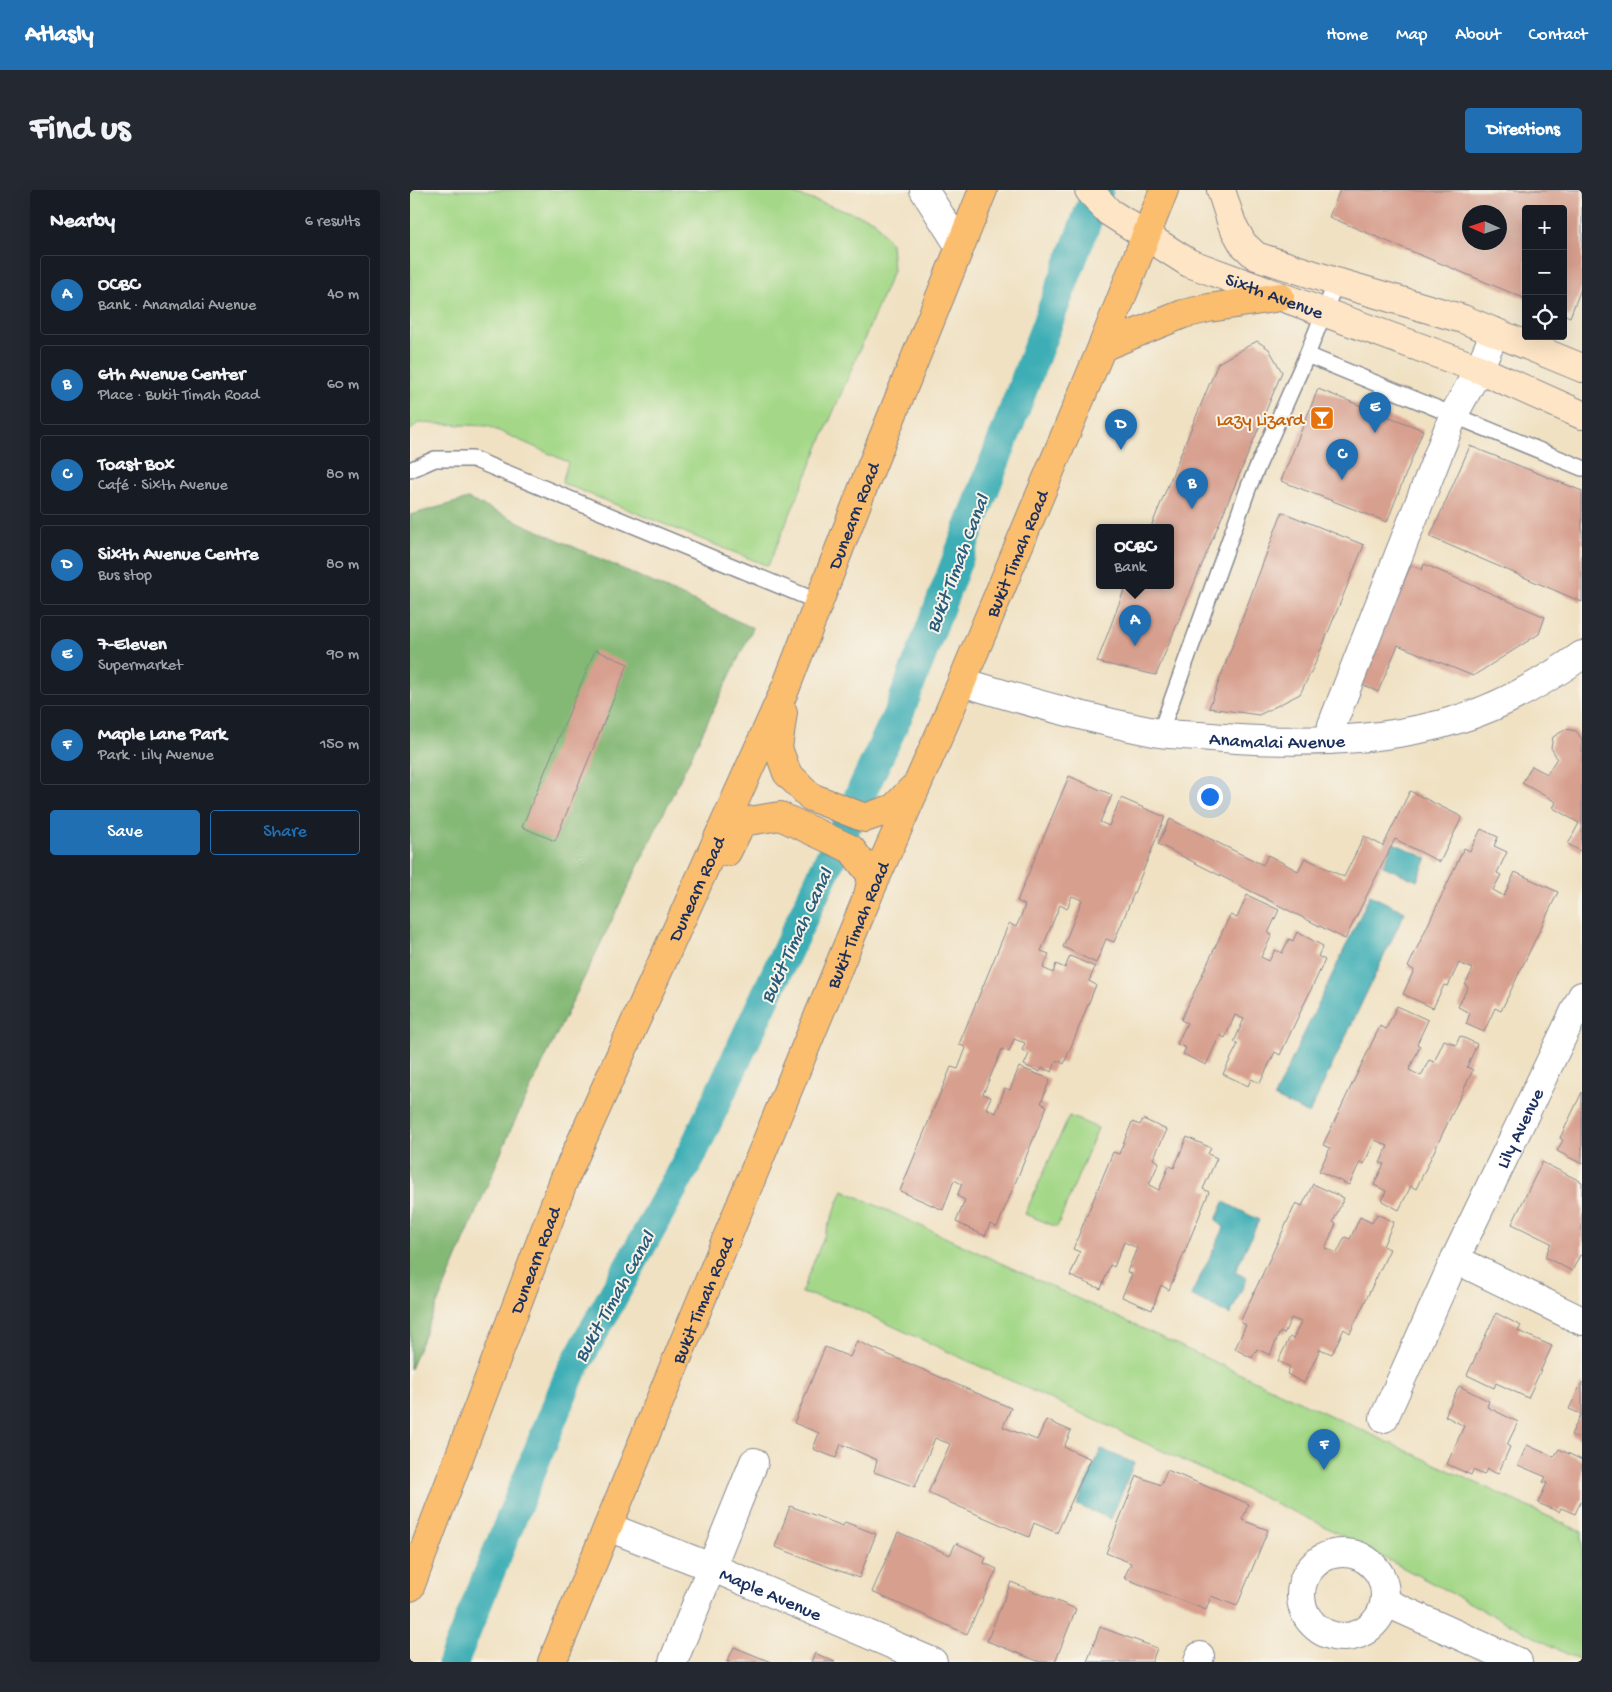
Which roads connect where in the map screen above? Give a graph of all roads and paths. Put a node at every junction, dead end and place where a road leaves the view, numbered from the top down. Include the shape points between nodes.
1 (924, 190) edge
2 (983, 190) edge
3 (1089, 190) edge
4 (1164, 190) edge
5 (1221, 190) edge
6 (1146, 237) junction
7 (960, 247) junction
8 (1336, 282) junction
9 (1280, 297) junction
10 (1323, 311) junction
11 (1495, 332) junction
12 (1102, 347) junction
13 (1307, 355) junction
14 (1582, 368) edge
15 (1479, 369) junction
16 (1454, 414) junction
17 (1582, 415) edge
18 (1582, 468) edge
19 (410, 470) edge
20 (819, 602) junction
21 (1582, 655) edge
22 (962, 682) junction
23 (786, 687) junction
24 (1160, 733) junction
25 (1330, 740) junction
26 (918, 782) junction
27 (867, 898) junction
28 (1582, 996) edge
29 (1573, 1036) edge
30 (564, 1180) junction
31 (1455, 1259) junction
32 (1582, 1321) edge
33 (1384, 1418) dead end
34 (754, 1462) dead end
35 (608, 1527) junction
36 (710, 1567) junction
37 (410, 1586) edge
38 (1385, 1602) dead end
39 (552, 1662) edge
40 (673, 1662) edge
41 (933, 1662) edge
42 (1518, 1662) edge

1 - 7 street
2 - 7 highway, Dunearn Road
3 - 6 main road, Sixth Avenue via 1109,212
4 - 6 highway, Bukit Timah Road
5 - 8 main road, Sixth Avenue via 1232,224 1243,244 1256,256
6 - 9 main road, Sixth Avenue via 1189,263
6 - 12 highway, Bukit Timah Road
7 - 20 highway, Dunearn Road
8 - 10 lane
8 - 11 main road, Sixth Avenue via 1464,319
9 - 10 main road, Sixth Avenue
9 - 12 highway via 1183,314
10 - 13 lane
10 - 15 main road, Sixth Avenue
11 - 14 main road, Sixth Avenue
11 - 15 street
12 - 22 highway, Bukit Timah Road
13 - 16 lane
13 - 24 lane via 1249,486
15 - 16 street
15 - 17 main road, Sixth Avenue
16 - 18 lane
16 - 25 street via 1332,725
19 - 20 lane via 435,459 472,459
20 - 23 highway, Dunearn Road
21 - 25 street, Anamalai Avenue via 1558,672 1487,709 1457,720 1399,732
22 - 24 street, Anamalai Avenue via 1032,703
22 - 26 highway, Bukit Timah Road
23 - 26 highway via 778,748 787,772 811,797 865,818 894,808
23 - 30 highway, Dunearn Road
24 - 25 street, Anamalai Avenue via 1242,740
26 - 27 highway, Bukit Timah Road
27 - 30 highway via 872,876 851,849 780,816 742,822
27 - 35 highway, Bukit Timah Road
28 - 29 street, Lily Avenue
29 - 31 street, Lily Avenue
30 - 37 highway, Dunearn Road
31 - 32 street
31 - 33 street, Lily Avenue
34 - 36 street
35 - 36 street, Maple Avenue
35 - 39 highway, Bukit Timah Road
36 - 40 street
36 - 41 street, Maple Avenue
38 - 42 street

